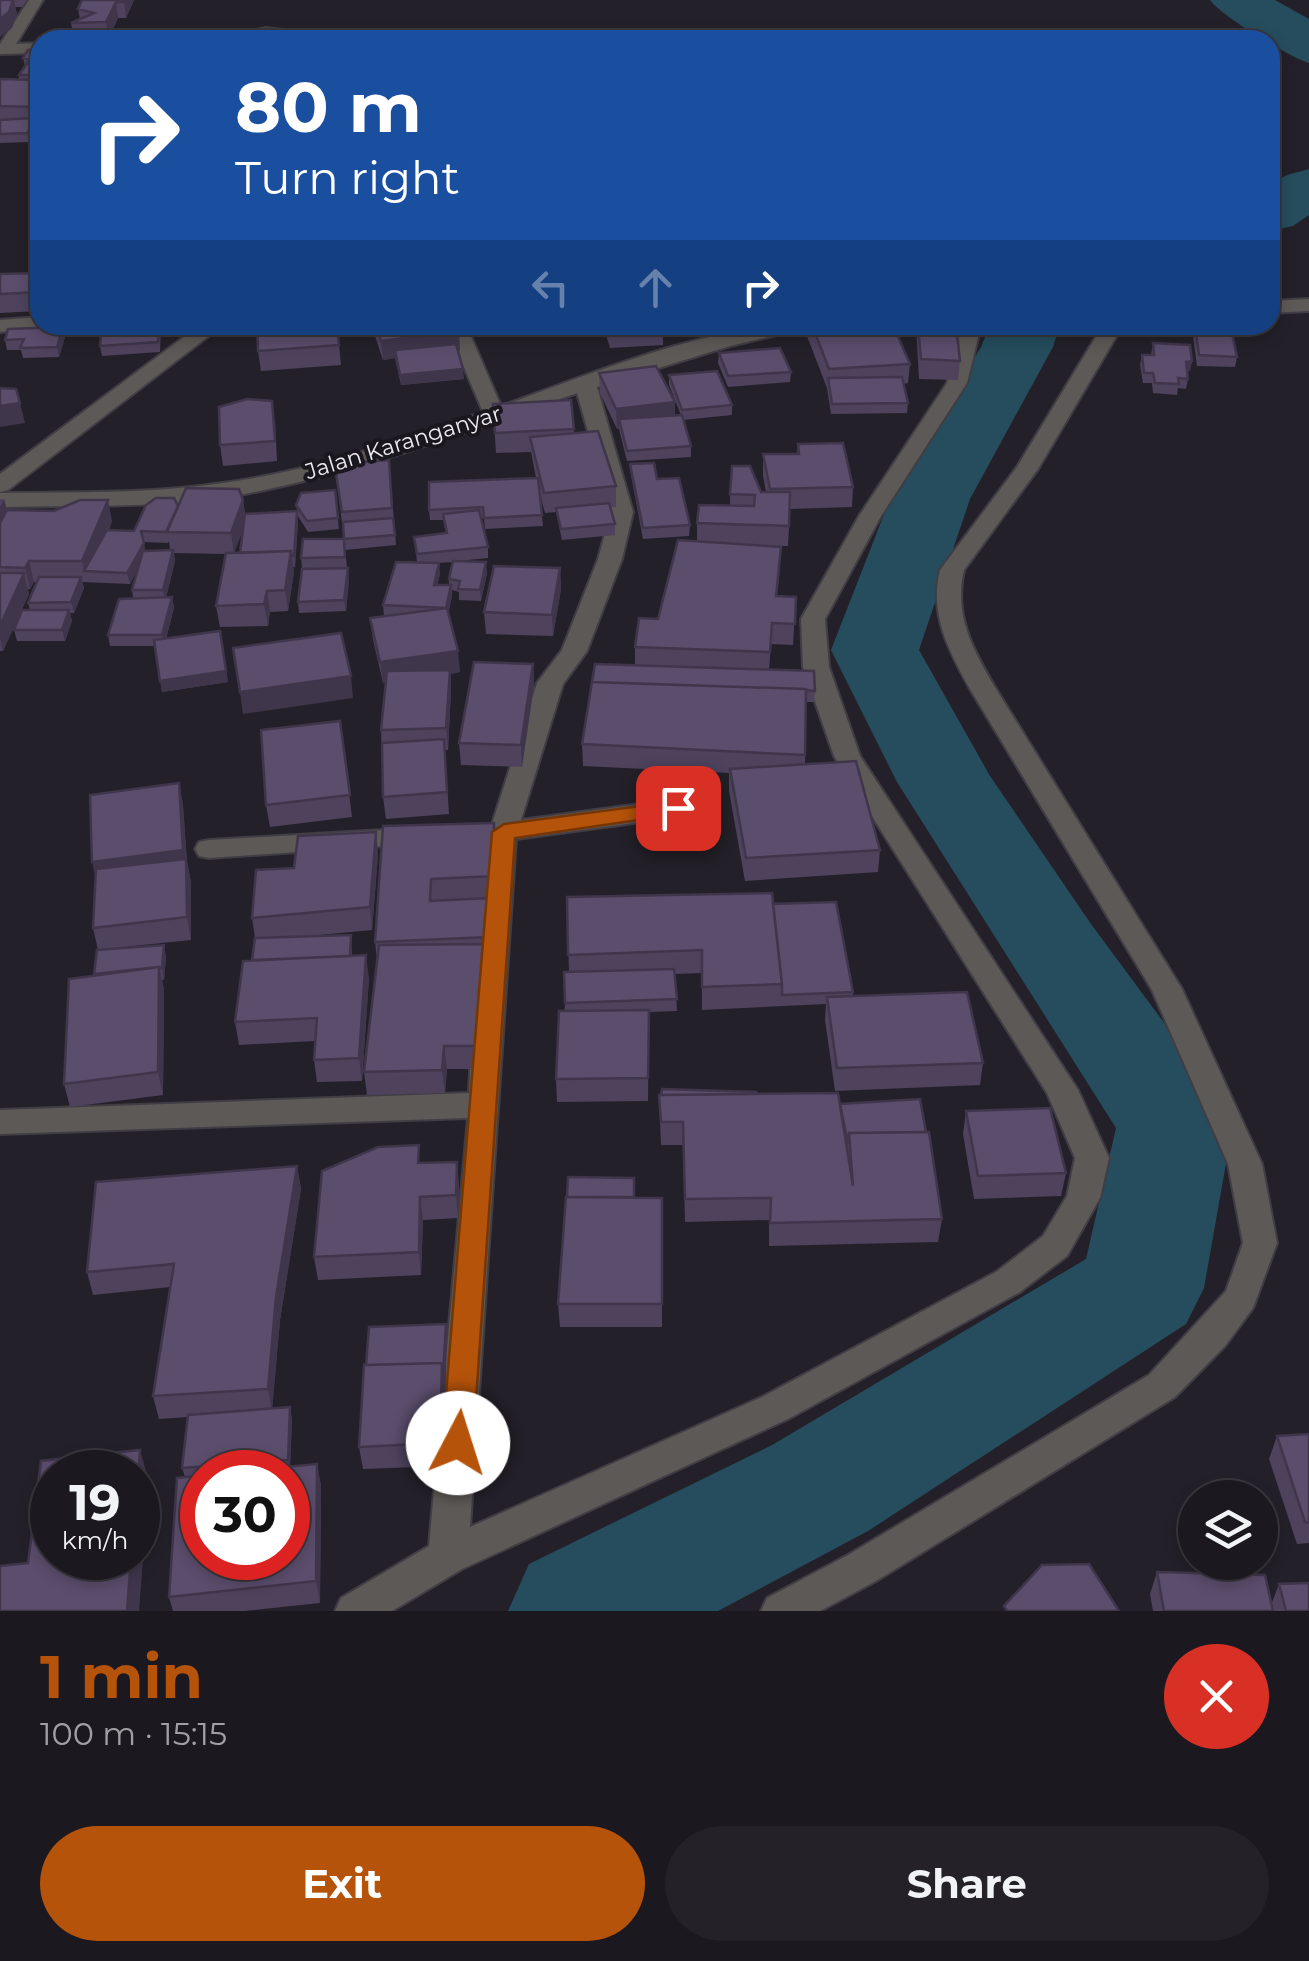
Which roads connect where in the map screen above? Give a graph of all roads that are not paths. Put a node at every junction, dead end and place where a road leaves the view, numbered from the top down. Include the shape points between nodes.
1 (36, 0) edge
2 (30, 48) edge
3 (3, 49) edge
4 (1309, 305) edge
5 (1280, 306) edge
6 (30, 324) edge
7 (0, 326) edge
8 (201, 335) edge
9 (460, 335) edge
10 (739, 335) edge
11 (969, 335) edge
12 (1108, 335) edge
13 (586, 383) junction
14 (494, 414) junction
15 (0, 485) edge
16 (0, 500) edge
17 (678, 808) dead end
18 (504, 832) junction
19 (209, 849) dead end
20 (485, 1105) junction
21 (0, 1122) edge
22 (448, 1556) junction
23 (355, 1611) edge
24 (781, 1611) edge

1 - 3 street
2 - 3 street
4 - 5 street
6 - 7 street
8 - 15 street
9 - 14 street
10 - 13 street, Jalan Karanganyar
11 - 22 street via 957,383 813,619 816,667 847,756 1062,1090 1092,1158 1083,1198 1055,1246 1008,1282 775,1408
12 - 24 street via 1028,469 952,570 948,604 956,642 1167,990 1244,1164 1260,1243 1240,1298 1162,1386
13 - 14 street, Jalan Karanganyar
13 - 18 street via 622,512 574,651 550,683
14 - 16 street, Jalan Karanganyar via 246,486
17 - 18 street
18 - 19 street
18 - 20 street
20 - 21 street
20 - 22 street
22 - 23 street

